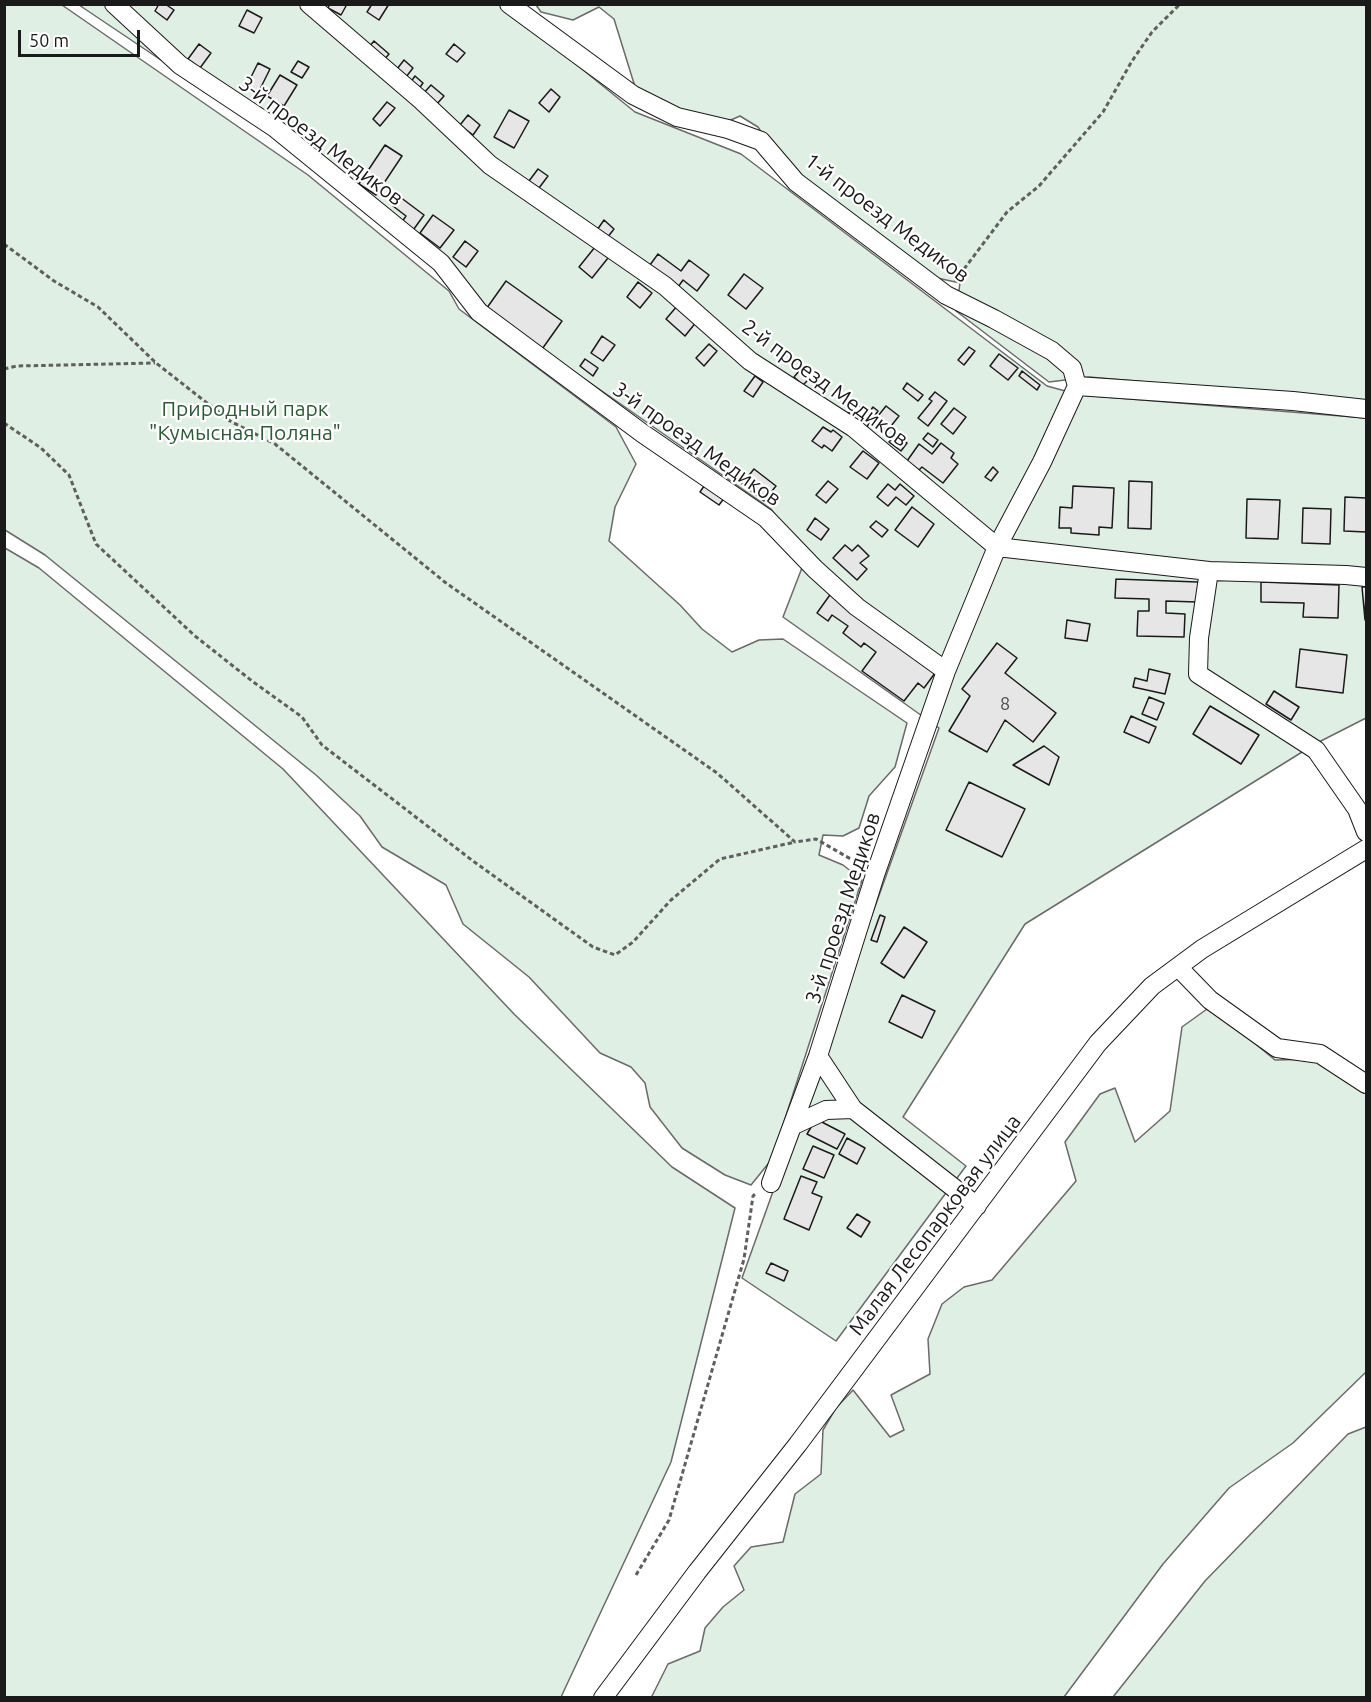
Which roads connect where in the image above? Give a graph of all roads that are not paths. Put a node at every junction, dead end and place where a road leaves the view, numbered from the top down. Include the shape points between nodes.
1 (114, 4) edge
2 (309, 4) edge
3 (509, 4) edge
4 (1077, 386) junction
5 (1366, 409) edge
6 (997, 547) junction
7 (1209, 571) junction
8 (1366, 578) edge
9 (946, 671) junction
10 (1366, 832) edge
11 (1366, 849) edge
12 (1178, 967) junction
13 (818, 1056) junction
14 (1366, 1084) edge
15 (853, 1109) junction
16 (794, 1125) junction
17 (771, 1183) road end
18 (977, 1206) junction
19 (603, 1698) edge

1 - 9 street, 3-й проезд Медиков via 180,65 275,128 441,263 479,312 642,433 766,518 857,607
2 - 6 street, 2-й проезд Медиков via 490,165 665,286 750,361 854,428
3 - 4 street, 1-й проезд Медиков via 633,95 677,117 761,141 796,182 946,295 1052,351 1072,368
4 - 5 street
4 - 6 street
6 - 7 street
6 - 9 street
7 - 8 street
7 - 10 street via 1198,674 1316,750 1357,809
9 - 13 street, 3-й проезд Медиков via 875,874
11 - 12 street, Малая Лесопарковая улица via 1202,948
12 - 14 street via 1210,1000 1277,1048 1320,1054
12 - 18 street, Малая Лесопарковая улица via 1152,986 1098,1043
13 - 15 street
13 - 16 street, 3-й проезд Медиков
15 - 16 street via 826,1110
15 - 18 street
16 - 17 street, 3-й проезд Медиков
18 - 19 street, Малая Лесопарковая улица

